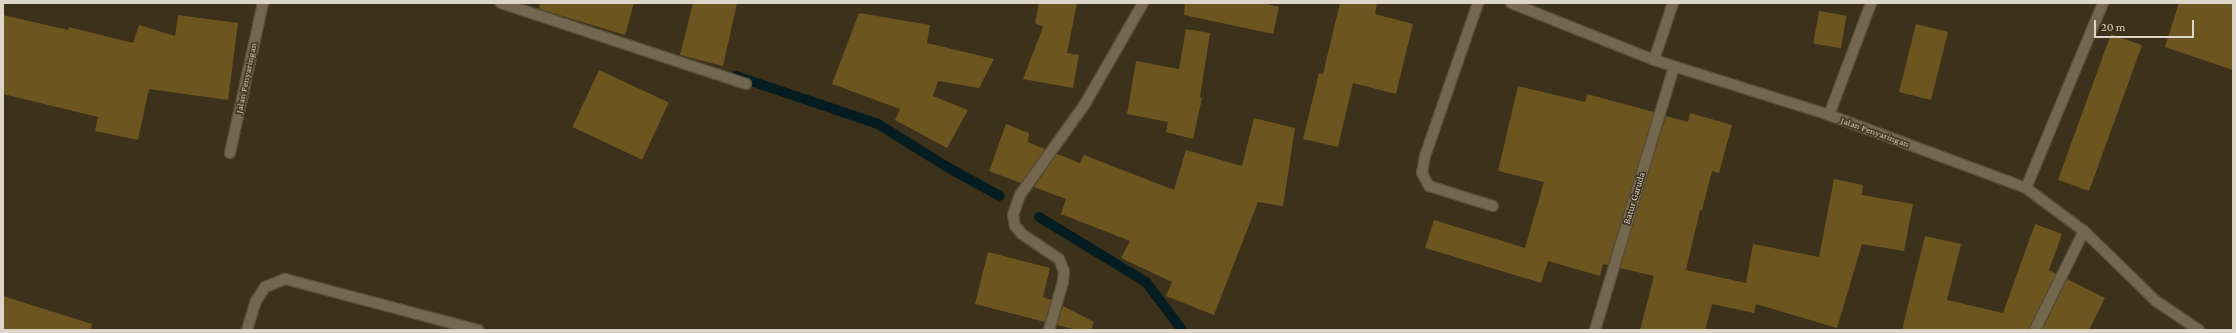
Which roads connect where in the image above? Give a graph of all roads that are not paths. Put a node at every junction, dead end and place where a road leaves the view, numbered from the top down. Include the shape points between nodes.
1 (259, 3) edge
2 (262, 3) edge
3 (501, 3) edge
4 (1143, 3) edge
5 (1478, 3) edge
6 (1511, 3) edge
7 (1673, 3) edge
8 (1871, 3) edge
9 (2103, 3) edge
10 (1654, 60) junction
11 (1674, 67) junction
12 (746, 84) dead end
13 (1829, 115) junction
14 (230, 153) dead end
15 (2026, 188) junction
16 (1493, 206) dead end
17 (2084, 231) junction
18 (247, 330) edge
19 (478, 330) edge
20 (1049, 330) edge
21 (1595, 330) edge
22 (2035, 330) edge
23 (2200, 330) edge

1 - 2 street
2 - 14 street, Jalan Penyaringan
3 - 12 street
4 - 20 street via 1085,104 1020,195 1013,215 1015,226 1022,234 1059,259 1064,271
5 - 16 street via 1425,156 1422,173 1429,186
6 - 10 street, Jalan Penyaringan
7 - 10 street
8 - 13 street
9 - 15 street
10 - 11 street, Jalan Penyaringan
11 - 13 street, Jalan Penyaringan
11 - 21 street, Batur Garuda
13 - 15 street, Jalan Penyaringan
15 - 17 street, Jalan Penyaringan
17 - 22 street
17 - 23 street, Jalan Penyaringan via 2156,301
18 - 19 street via 256,301 265,287 272,282 285,279

